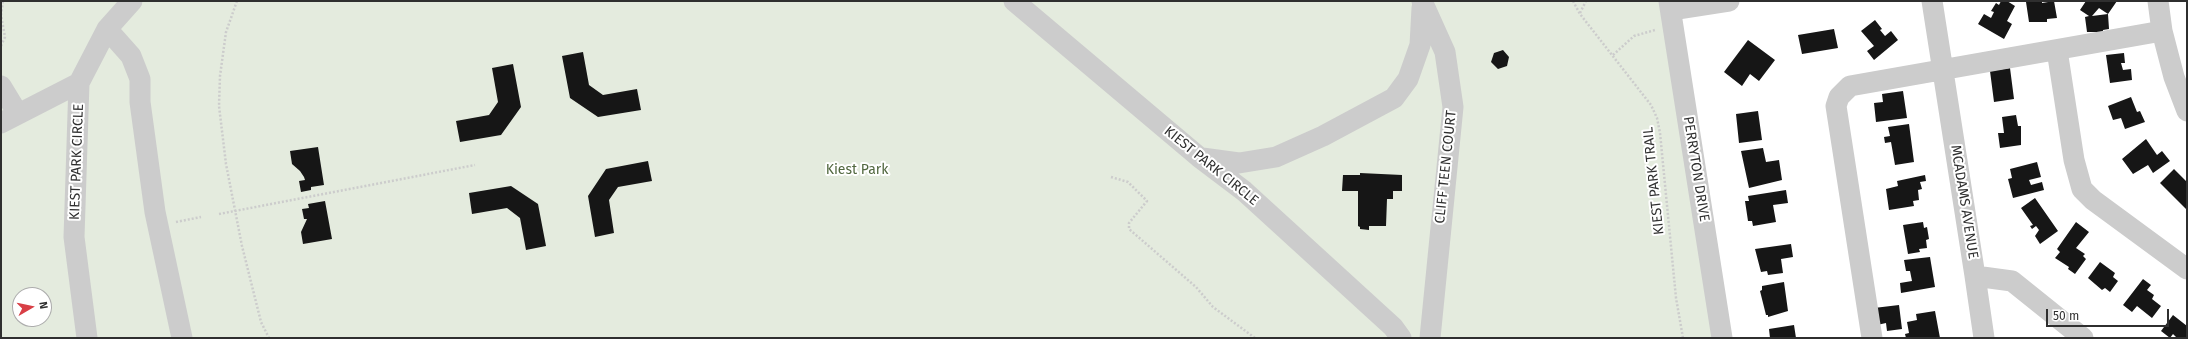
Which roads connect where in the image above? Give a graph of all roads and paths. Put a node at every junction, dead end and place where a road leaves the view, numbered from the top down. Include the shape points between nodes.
1 (3, 1) edge
2 (132, 1) edge
3 (237, 1) edge
4 (1014, 1) edge
5 (1422, 1) edge
6 (1573, 1) edge
7 (1586, 1) edge
8 (1730, 1) edge
9 (1932, 1) edge
10 (2158, 1) edge
11 (1668, 13) edge
12 (1580, 14) junction
13 (107, 29) junction
14 (2162, 31) junction
15 (1, 46) edge
16 (2057, 50) junction
17 (1612, 55) junction
18 (1943, 68) junction
19 (79, 83) junction
20 (1, 86) edge
21 (2187, 111) edge
22 (9, 118) edge
23 (1199, 157) junction
24 (475, 165) dead end
25 (1111, 177) dead end
26 (235, 211) junction
27 (219, 214) dead end
28 (201, 218) dead end
29 (158, 226) junction
30 (2187, 269) edge
31 (1975, 276) junction
32 (87, 338) edge
33 (182, 338) edge
34 (270, 338) edge
35 (1255, 338) edge
36 (1401, 338) edge
37 (1430, 338) edge
38 (1683, 338) edge
39 (1722, 338) edge
40 (1872, 338) edge
41 (1984, 338) edge
42 (2083, 338) edge

1 - 15 path via 1,15 5,37
2 - 13 street, KIEST PARK CIRCLE
3 - 26 path via 226,32 219,106
4 - 23 street, KIEST PARK CIRCLE
5 - 23 street, CLIFF TEEN COURT via 1420,45 1408,79 1394,98 1323,136 1276,157 1239,163
5 - 37 street, CLIFF TEEN COURT via 1445,52 1453,107
6 - 12 path, KIEST PARK TRAIL
7 - 12 path
8 - 11 street
9 - 18 street, MCADAMS AVENUE
10 - 14 street
11 - 17 path
11 - 39 street, PERRYTON DRIVE
12 - 17 path, KIEST PARK TRAIL
13 - 19 street, KIEST PARK CIRCLE
13 - 29 street via 131,56 140,79 140,102
14 - 16 street
14 - 21 street via 2174,77
16 - 18 street
16 - 30 street via 2074,160 2082,189 2093,200
17 - 38 path, KIEST PARK TRAIL via 1651,105 1657,118 1676,298
18 - 31 street, MCADAMS AVENUE
18 - 40 street via 1850,86 1839,97 1836,106
19 - 22 street
19 - 32 street, KIEST PARK CIRCLE via 74,237
20 - 22 street
23 - 36 street, KIEST PARK CIRCLE via 1244,191 1393,327
24 - 26 path
25 - 35 path via 1128,182 1147,201 1129,223 1129,229 1196,287 1213,307
26 - 27 path
26 - 34 path via 261,322
28 - 29 path
29 - 33 street
31 - 41 street
31 - 42 street, MCADAMS AVENUE via 2012,282

